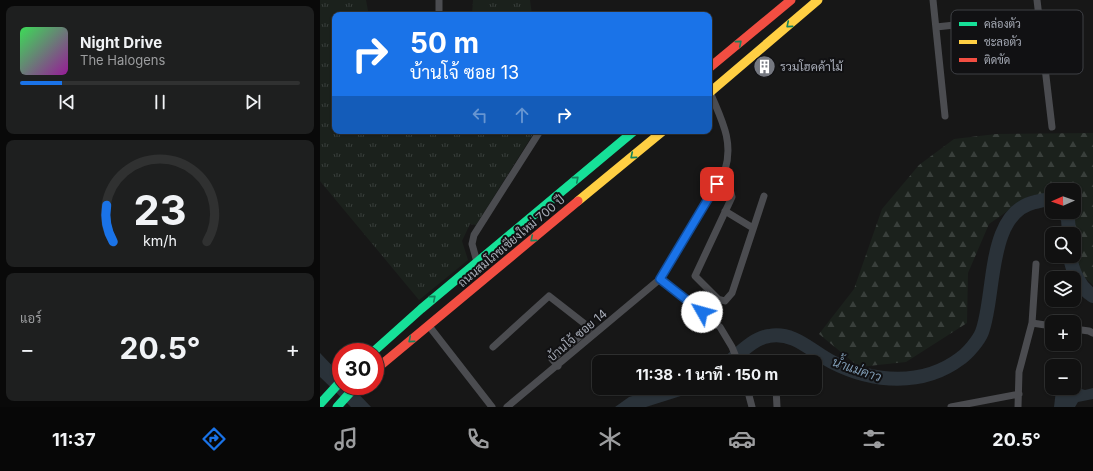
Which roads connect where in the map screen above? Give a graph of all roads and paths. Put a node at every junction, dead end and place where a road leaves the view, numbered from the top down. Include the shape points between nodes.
1 (439, 0) edge
2 (791, 0) edge
3 (818, 0) edge
4 (933, 0) edge
5 (1037, 0) edge
6 (1038, 10) edge
7 (439, 12) edge
8 (951, 25) edge
9 (936, 26) junction
10 (712, 66) edge
11 (1046, 74) edge
12 (712, 89) edge
13 (712, 99) edge
14 (945, 116) dead end
15 (1052, 127) dead end
16 (538, 134) edge
17 (630, 134) edge
18 (659, 134) edge
19 (725, 170) junction
20 (764, 196) dead end
21 (725, 211) junction
22 (753, 228) junction
23 (477, 262) junction
24 (1036, 264) dead end
25 (660, 279) junction
26 (1032, 323) junction
27 (1045, 325) edge
28 (429, 326) junction
29 (1081, 330) edge
30 (1093, 333) edge
31 (383, 343) edge
32 (493, 347) dead end
33 (735, 355) edge
34 (384, 363) edge
35 (558, 366) junction
36 (332, 392) edge
37 (1019, 394) junction
38 (347, 395) edge
39 (749, 395) edge
40 (776, 395) edge
41 (320, 404) edge
42 (338, 405) edge
43 (492, 407) edge
44 (507, 407) edge
45 (752, 407) edge
46 (777, 407) edge
47 (951, 407) edge
48 (1018, 407) edge

1 - 7 street
10 -> 2 main road
3 -> 12 main road
4 - 9 street
5 - 6 street
8 - 9 street
9 - 14 street
11 - 15 street
13 - 19 street via 728,135 729,147
16 - 23 street via 474,235 472,244
23 -> 17 main road, ถนนสมโภชเชียงใหม่ 700 ปี
18 -> 28 main road, ถนนสมโภชเชียงใหม่ 700 ปี
19 - 21 street via 732,197
19 - 25 street, บ้านโจ้ ซอย 14
20 - 22 street
21 - 22 street
21 - 22 street via 695,276 718,299 724,301 732,293
31 -> 23 main road, ถนนสมโภชเชียงใหม่ 700 ปี
24 - 26 street
25 - 33 street via 720,327
25 - 35 street, บ้านโจ้ ซอย 14
26 - 27 street
26 - 37 street via 1018,372
28 -> 34 main road, ถนนสมโภชเชียงใหม่ 700 ปี
28 - 43 street
29 - 30 street
32 - 35 street via 549,296 590,328 552,359
35 - 44 street, บ้านโจ้ ซอย 14
36 - 41 main road
37 - 47 street
37 - 48 street
38 - 42 main road
39 - 45 street
40 - 46 street

